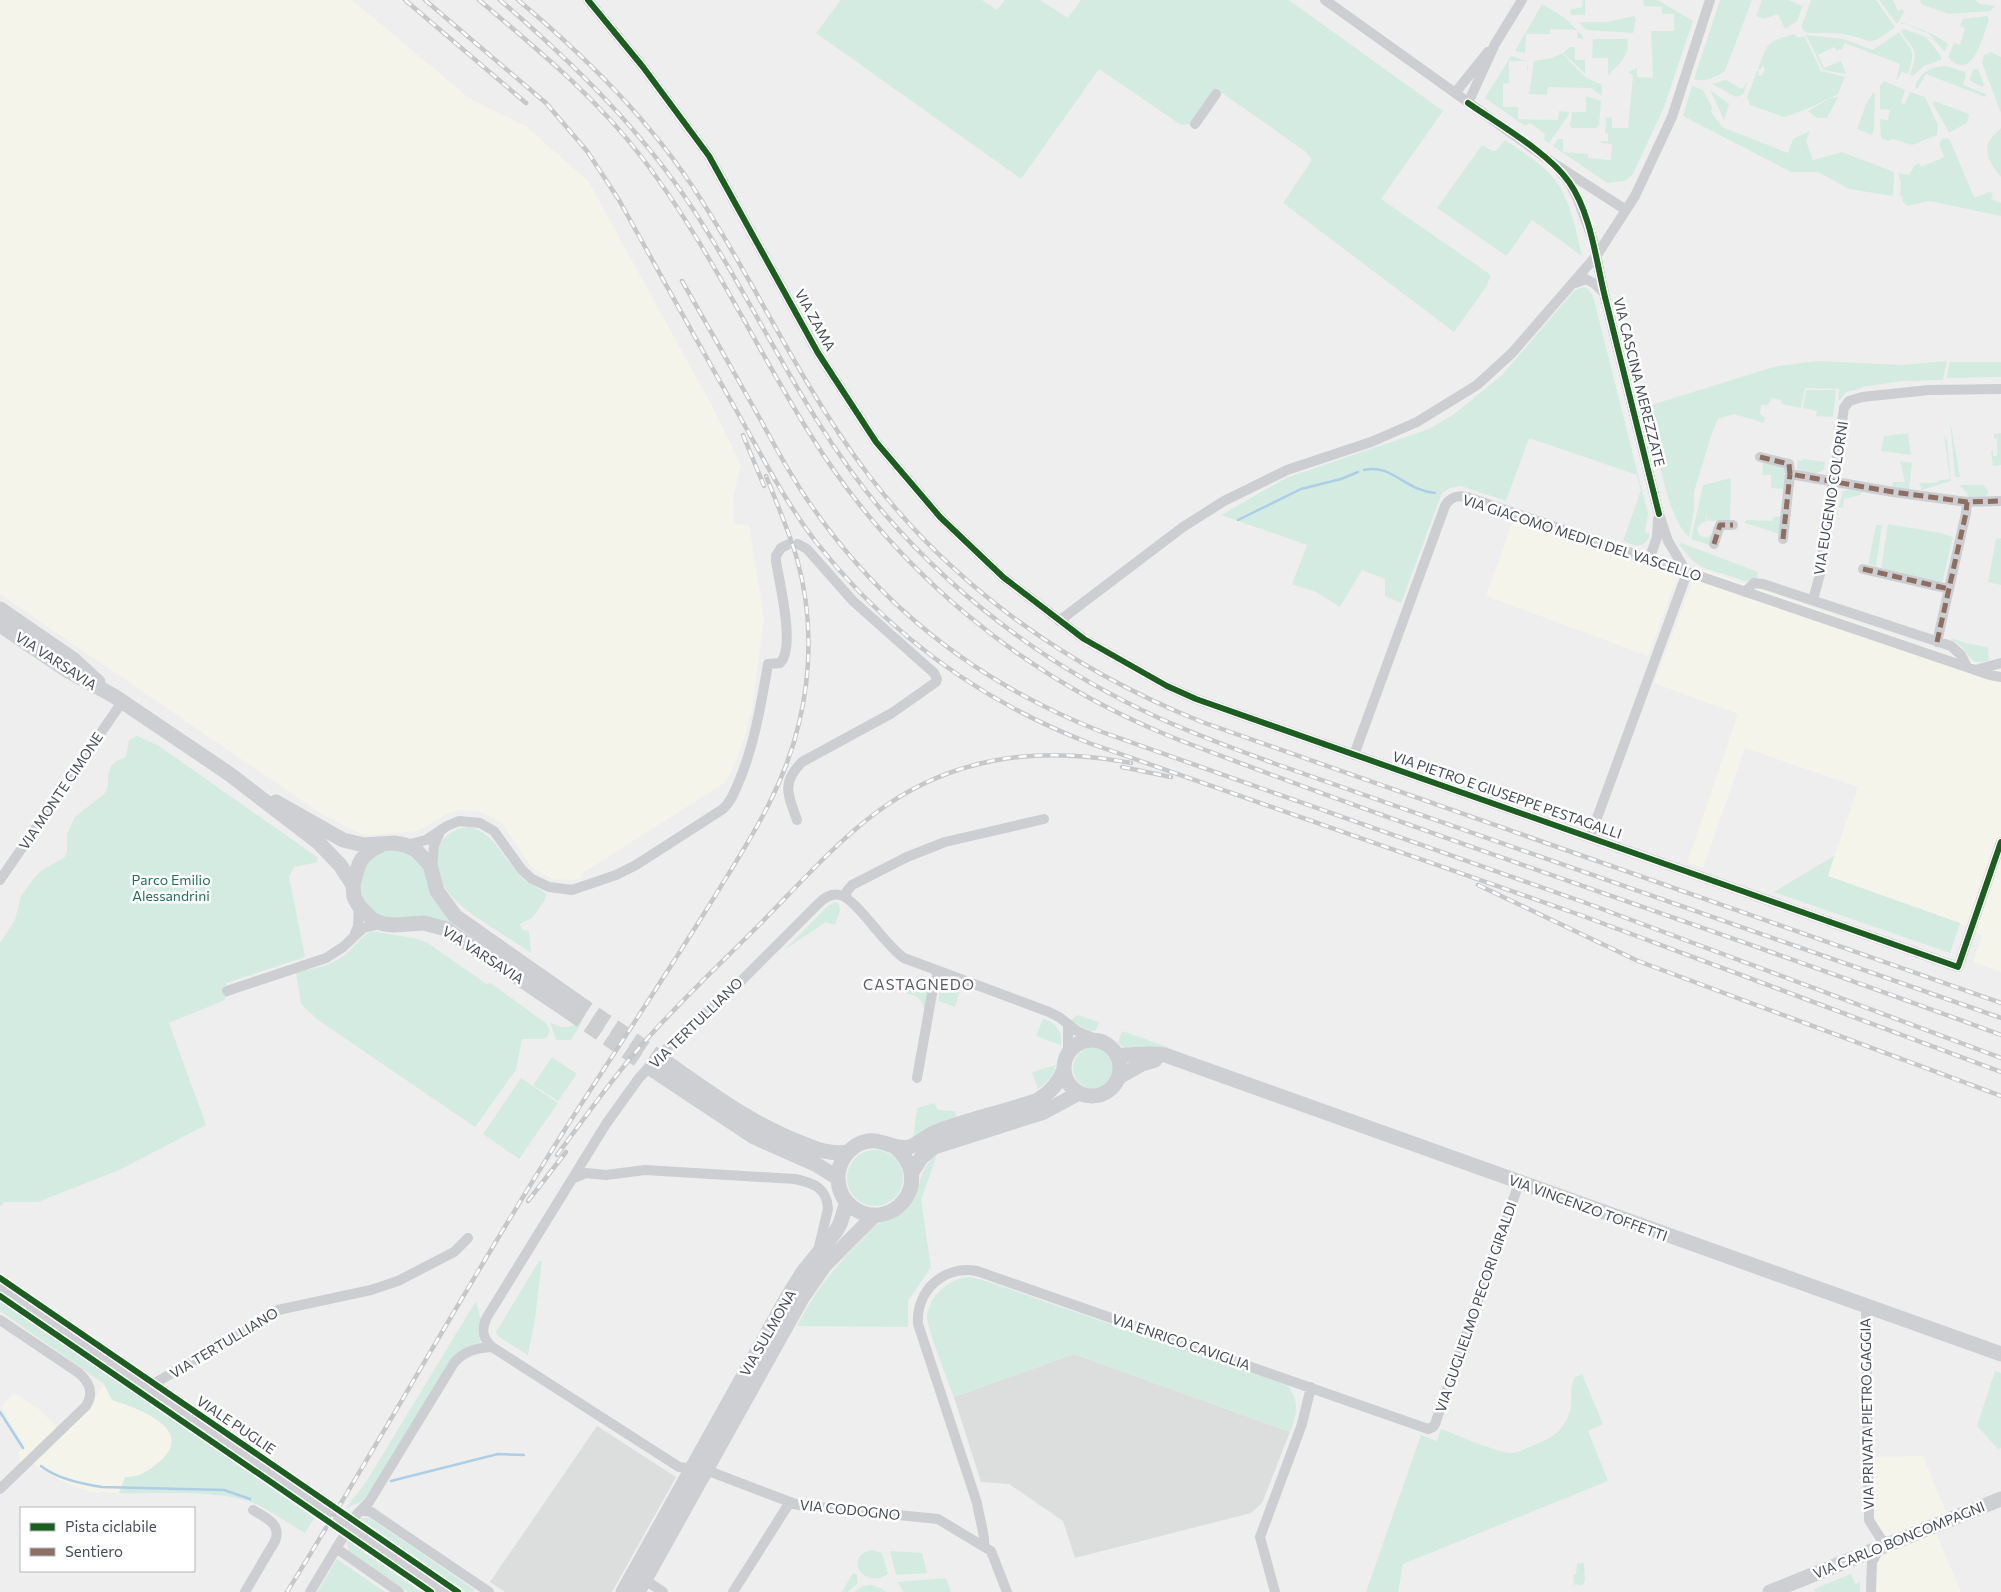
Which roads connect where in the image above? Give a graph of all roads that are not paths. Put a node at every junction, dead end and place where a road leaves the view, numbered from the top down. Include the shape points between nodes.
1 (588, 0) edge
2 (1325, 0) edge
3 (1522, 0) edge
4 (1710, 0) edge
5 (1495, 44) junction
6 (1455, 93) junction
7 (1216, 94) dead end
8 (1468, 103) junction
9 (1195, 124) dead end
10 (1553, 163) junction
11 (1626, 210) junction
12 (1597, 255) junction
13 (1571, 285) junction
14 (1604, 293) junction
15 (2001, 388) edge
16 (1760, 457) dead end
17 (1790, 474) junction
18 (1834, 482) junction
19 (2001, 501) edge
20 (1967, 502) junction
21 (1659, 514) junction
22 (1733, 525) dead end
23 (1783, 539) dead end
24 (798, 544) dead end
25 (1714, 544) dead end
26 (781, 548) dead end
27 (1649, 560) junction
28 (1863, 569) dead end
29 (1687, 572) junction
30 (1949, 589) junction
31 (1745, 592) junction
32 (1813, 600) junction
33 (0, 609) edge
34 (1059, 621) junction
35 (0, 624) edge
36 (1937, 642) junction
37 (2001, 664) edge
38 (1971, 668) junction
39 (2001, 677) edge
40 (118, 699) junction
41 (1354, 755) junction
42 (249, 787) junction
43 (1044, 819) dead end
44 (798, 820) dead end
45 (440, 832) junction
46 (1590, 838) junction
47 (2001, 842) edge
48 (383, 844) junction
49 (405, 845) junction
50 (432, 873) junction
51 (0, 880) edge
52 (352, 885) junction
53 (846, 897) junction
54 (359, 906) junction
55 (384, 924) junction
56 (354, 936) junction
57 (938, 972) junction
58 (228, 991) dead end
59 (1068, 1025) junction
60 (1097, 1040) junction
61 (1068, 1054) junction
62 (1118, 1055) junction
63 (1176, 1060) junction
64 (1064, 1069) junction
65 (1119, 1077) junction
66 (917, 1078) dead end
67 (1079, 1092) junction
68 (894, 1146) junction
69 (848, 1152) junction
70 (912, 1172) junction
71 (838, 1178) junction
72 (572, 1179) junction
73 (1519, 1183) junction
74 (847, 1202) junction
75 (875, 1215) junction
76 (468, 1238) dead end
77 (817, 1254) junction
78 (0, 1288) edge
79 (1866, 1306) junction
80 (0, 1320) edge
81 (492, 1347) junction
82 (2001, 1354) edge
83 (1311, 1387) junction
84 (146, 1388) junction
85 (1431, 1429) joint
86 (699, 1469) junction
87 (0, 1489) edge
88 (2001, 1499) edge
89 (790, 1502) junction
90 (253, 1510) dead end
91 (361, 1510) junction
92 (1885, 1544) junction
93 (336, 1548) junction
94 (987, 1548) junction
95 (642, 1586) edge
96 (245, 1592) edge
97 (310, 1592) edge
98 (399, 1592) edge
99 (444, 1592) edge
100 (489, 1592) edge
101 (623, 1592) edge
102 (663, 1592) edge
103 (733, 1592) edge
104 (1006, 1592) edge
105 (1276, 1592) edge
106 (1770, 1592) edge
107 (1871, 1592) edge

1 - 34 street, VIA ZAMA via 709,156 818,353 876,442 940,517 973,550
2 - 6 street
3 - 5 street
4 - 11 street via 1668,126
5 - 6 street
5 - 8 street
6 - 8 street
7 - 9 street
8 - 10 street
10 - 11 street
10 - 12 street, VIA CASCINA MEREZZATE via 1578,197
11 - 12 street
12 - 13 street
12 - 14 street, VIA CASCINA MEREZZATE
13 - 14 street via 1586,279
13 - 34 street via 1512,353 1458,398 1394,432 1287,470 1224,501 1183,527
14 - 21 street, VIA CASCINA MEREZZATE
15 - 18 street, VIA EUGENIO COLORNI via 1929,390 1852,399 1844,408
16 - 17 street via 1789,464
17 - 18 street
17 - 23 street
18 - 20 street
18 - 32 street, VIA EUGENIO COLORNI
19 - 20 street
20 - 30 street
21 - 27 street via 1657,537
21 - 29 street, VIA CASCINA MEREZZATE via 1668,541
22 - 25 street via 1720,525
24 - 44 street via 807,549 853,601 937,679 892,713 802,762 792,774 787,789
26 - 45 street via 776,561 784,602 785,657 780,663 768,664 750,754 730,802 720,812 636,865 582,887 564,890 532,879 485,825 459,821
27 - 29 street, VIA GIACOMO MEDICI DEL VASCELLO
27 - 41 street, VIA GIACOMO MEDICI DEL VASCELLO via 1467,497 1453,498 1446,506
28 - 30 street
29 - 31 street, VIA GIACOMO MEDICI DEL VASCELLO
29 - 46 street
30 - 36 street
31 - 32 street via 1754,583 1760,583
31 - 38 street, VIA GIACOMO MEDICI DEL VASCELLO
32 - 36 street
33 - 40 street, VIA VARSAVIA via 74,660
34 - 41 street, VIA PIETRO E GIUSEPPE PESTAGALLI via 1103,651 1182,692
35 - 40 street, VIA VARSAVIA via 68,671
36 - 38 street via 1958,651
37 - 38 street
38 - 39 street, VIA GIACOMO MEDICI DEL VASCELLO
40 - 42 street, VIA VARSAVIA
40 - 51 street, VIA MONTE CIMONE
41 - 46 street, VIA PIETRO E GIUSEPPE PESTAGALLI
42 - 48 street, VIA VARSAVIA via 343,840 364,845
42 - 52 street, VIA VARSAVIA via 327,850
43 - 53 street via 960,838 913,855 852,885
45 - 49 street via 426,840
45 - 50 street via 433,850
46 - 47 street, VIA PIETRO E GIUSEPPE PESTAGALLI via 1958,967
48 - 49 street, VIA VARSAVIA
48 - 52 street via 364,855
49 - 50 street, VIA VARSAVIA via 424,856
50 - 55 street, VIA VARSAVIA via 441,898 456,916 572,1006 446,929 417,922
52 - 54 street, VIA VARSAVIA
53 - 57 street via 897,954
53 - 72 street, VIA TERTULLIANO via 834,895 824,899 659,1056 626,1096
54 - 55 street via 373,920
54 - 56 street
55 - 56 street via 363,928
56 - 58 street via 326,958
57 - 59 street via 1049,1012
57 - 66 street
59 - 60 street
59 - 61 street
60 - 61 street via 1079,1043
60 - 62 street via 1110,1046
61 - 64 street
62 - 63 street, VIA VINCENZO TOFFETTI via 1158,1054
62 - 65 street
63 - 65 street, VIA VINCENZO TOFFETTI via 1150,1061
63 - 73 street, VIA VINCENZO TOFFETTI
64 - 67 street via 1069,1084
64 - 68 street via 1052,1090 1038,1100 935,1132 913,1146
65 - 67 street, VIA VINCENZO TOFFETTI via 1112,1088 1100,1095
67 - 70 street, VIA SULMONA via 1044,1112 934,1147
68 - 69 street via 883,1141 865,1142
68 - 70 street via 907,1159
69 - 71 street via 840,1164
69 - 71 street via 818,1150 773,1131 663,1068 740,1129 823,1167
70 - 75 street, VIA SULMONA via 911,1188 903,1202 890,1212
71 - 74 street
72 - 77 street via 586,1173 606,1175 644,1170 810,1182 822,1190 828,1203
72 - 81 street, VIA TERTULLIANO via 484,1322 484,1336
73 - 79 street, VIA VINCENZO TOFFETTI
73 - 85 street, VIA GUGLIELMO PECORI GIRALDI
74 - 75 street via 859,1211
74 - 77 street, VIA SULMONA via 840,1224
75 - 86 street, VIA SULMONA via 813,1281
76 - 84 street, VIA TERTULLIANO via 454,1252 398,1281 278,1310
77 - 86 street, VIA SULMONA via 788,1296
78 - 84 street, VIALE PUGLIE
79 - 82 street, VIA VINCENZO TOFFETTI
79 - 92 street, VIA PRIVATA PIETRO GAGGIA via 1869,1520
80 - 87 street via 79,1373 90,1388 86,1406
81 - 86 street via 679,1467
81 - 91 street via 471,1350 456,1361
83 - 85 street, VIA ENRICO CAVIGLIA
83 - 94 street, VIA ENRICO CAVIGLIA via 977,1271 951,1272 937,1279 920,1302 918,1324 977,1502
83 - 105 street via 1302,1424 1260,1537
84 - 99 street, VIALE PUGLIE
86 - 89 street, VIA CODOGNO
86 - 95 street, VIA SULMONA
86 - 101 street, VIA SULMONA
88 - 92 street, VIA CARLO BONCOMPAGNI
89 - 94 street, VIA CODOGNO via 938,1519
89 - 103 street
90 - 96 street via 273,1522 278,1534
91 - 93 street
91 - 100 street via 371,1512
92 - 106 street, VIA CARLO BONCOMPAGNI
92 - 107 street via 1872,1562
93 - 97 street
93 - 98 street
94 - 104 street
95 - 102 street

